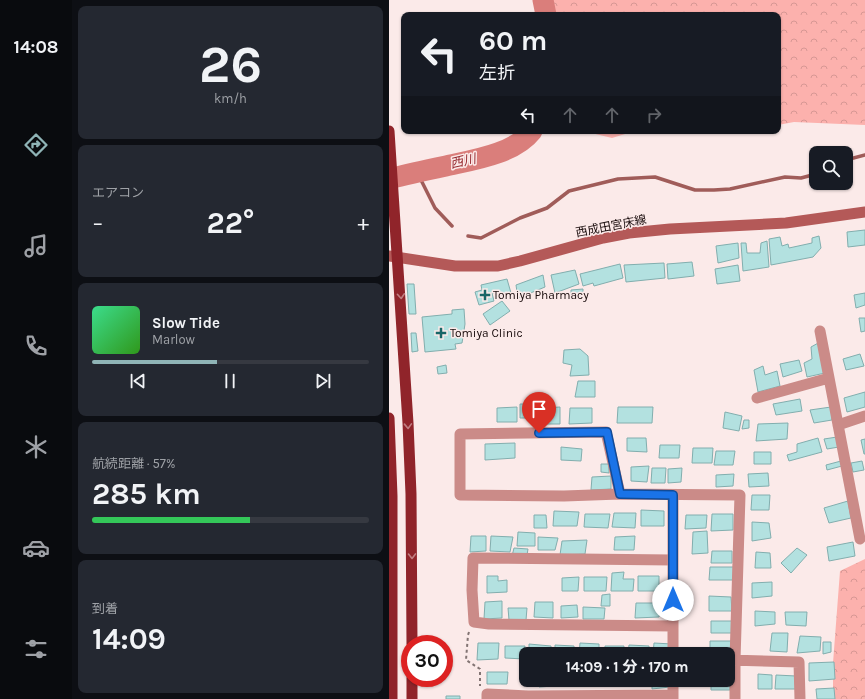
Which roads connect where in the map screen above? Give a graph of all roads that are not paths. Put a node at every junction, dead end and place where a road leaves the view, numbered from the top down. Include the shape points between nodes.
1 (389, 131) edge
2 (865, 212) edge
3 (393, 257) edge
4 (820, 331) dead end
5 (829, 378) junction
6 (757, 398) dead end
7 (865, 416) edge
8 (389, 418) edge
9 (838, 425) junction
10 (620, 494) junction
11 (673, 495) junction
12 (860, 539) dead end
13 (673, 560) junction
14 (673, 626) junction
15 (391, 635) edge
16 (412, 635) edge
17 (673, 647) edge
18 (732, 647) edge
19 (735, 660) edge
20 (412, 687) edge
21 (734, 687) edge
22 (487, 696) edge
23 (673, 697) edge
24 (392, 699) edge
25 (412, 699) edge
26 (735, 699) edge
27 (800, 699) edge

1 - 3 highway
2 - 3 main road, 西成田宮床線 via 786,223 629,233 498,266 455,266
3 -> 16 highway via 405,363 411,494
4 - 5 street
5 - 6 street
5 - 9 street
7 - 9 street
8 - 15 highway
9 - 12 street
10 - 10 street via 607,432 461,434 460,495
10 - 11 street
11 - 13 street
11 - 18 street via 740,495
13 - 14 street
13 - 14 street via 473,558 472,590 474,622
14 - 17 street
15 - 24 highway
19 - 27 street via 799,662
20 - 25 highway
21 - 26 street
22 - 23 street

